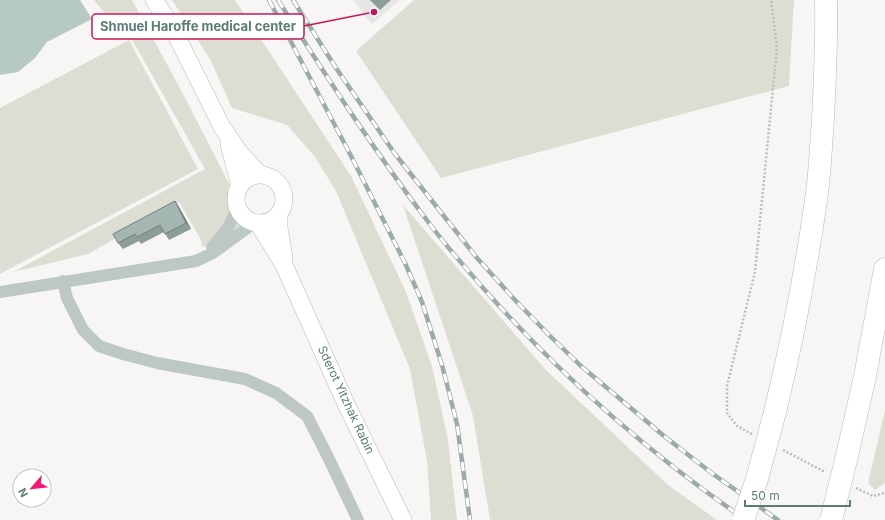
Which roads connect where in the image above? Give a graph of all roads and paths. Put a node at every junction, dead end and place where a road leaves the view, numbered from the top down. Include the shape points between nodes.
1 (154, 0) edge
2 (771, 0) edge
3 (826, 0) edge
4 (222, 127) junction
5 (260, 175) junction
6 (240, 186) junction
7 (237, 208) junction
8 (279, 214) junction
9 (256, 223) junction
10 (196, 261) junction
11 (885, 269) edge
12 (291, 279) junction
13 (63, 281) junction
14 (0, 292) edge
15 (757, 437) dead end
16 (777, 447) dead end
17 (832, 475) dead end
18 (852, 486) dead end
19 (885, 493) edge
20 (358, 520) edge
21 (403, 520) edge
22 (743, 520) edge
23 (831, 520) edge

1 - 4 main road, Sderot Yitzhak Rabin via 172,27
2 - 15 path via 777,47 755,272 727,386 727,412 737,426
3 - 22 highway, bridge via 825,80 816,199 786,366 757,479
4 - 5 main road, Sderot Yitzhak Rabin via 239,152
4 - 6 main road, Sderot Yitzhak Rabin
5 - 6 main road via 252,176
5 - 8 main road, Sderot Yitzhak Rabin via 274,180 283,192 284,200
6 - 7 main road, Sderot Yitzhak Rabin via 236,193
7 - 9 main road, Sderot Yitzhak Rabin via 247,220
7 - 10 street via 221,238
8 - 9 main road via 270,221
8 - 12 main road, Sderot Yitzhak Rabin via 282,244
9 - 10 street via 213,253
9 - 12 main road, Sderot Yitzhak Rabin via 278,254
10 - 13 street
11 - 23 highway, bridge via 865,376
12 - 21 main road, Sderot Yitzhak Rabin via 346,404
13 - 14 street
13 - 20 street via 67,298 84,330 99,346 157,363 245,379 276,393 306,416
16 - 17 path
18 - 19 path via 873,496

